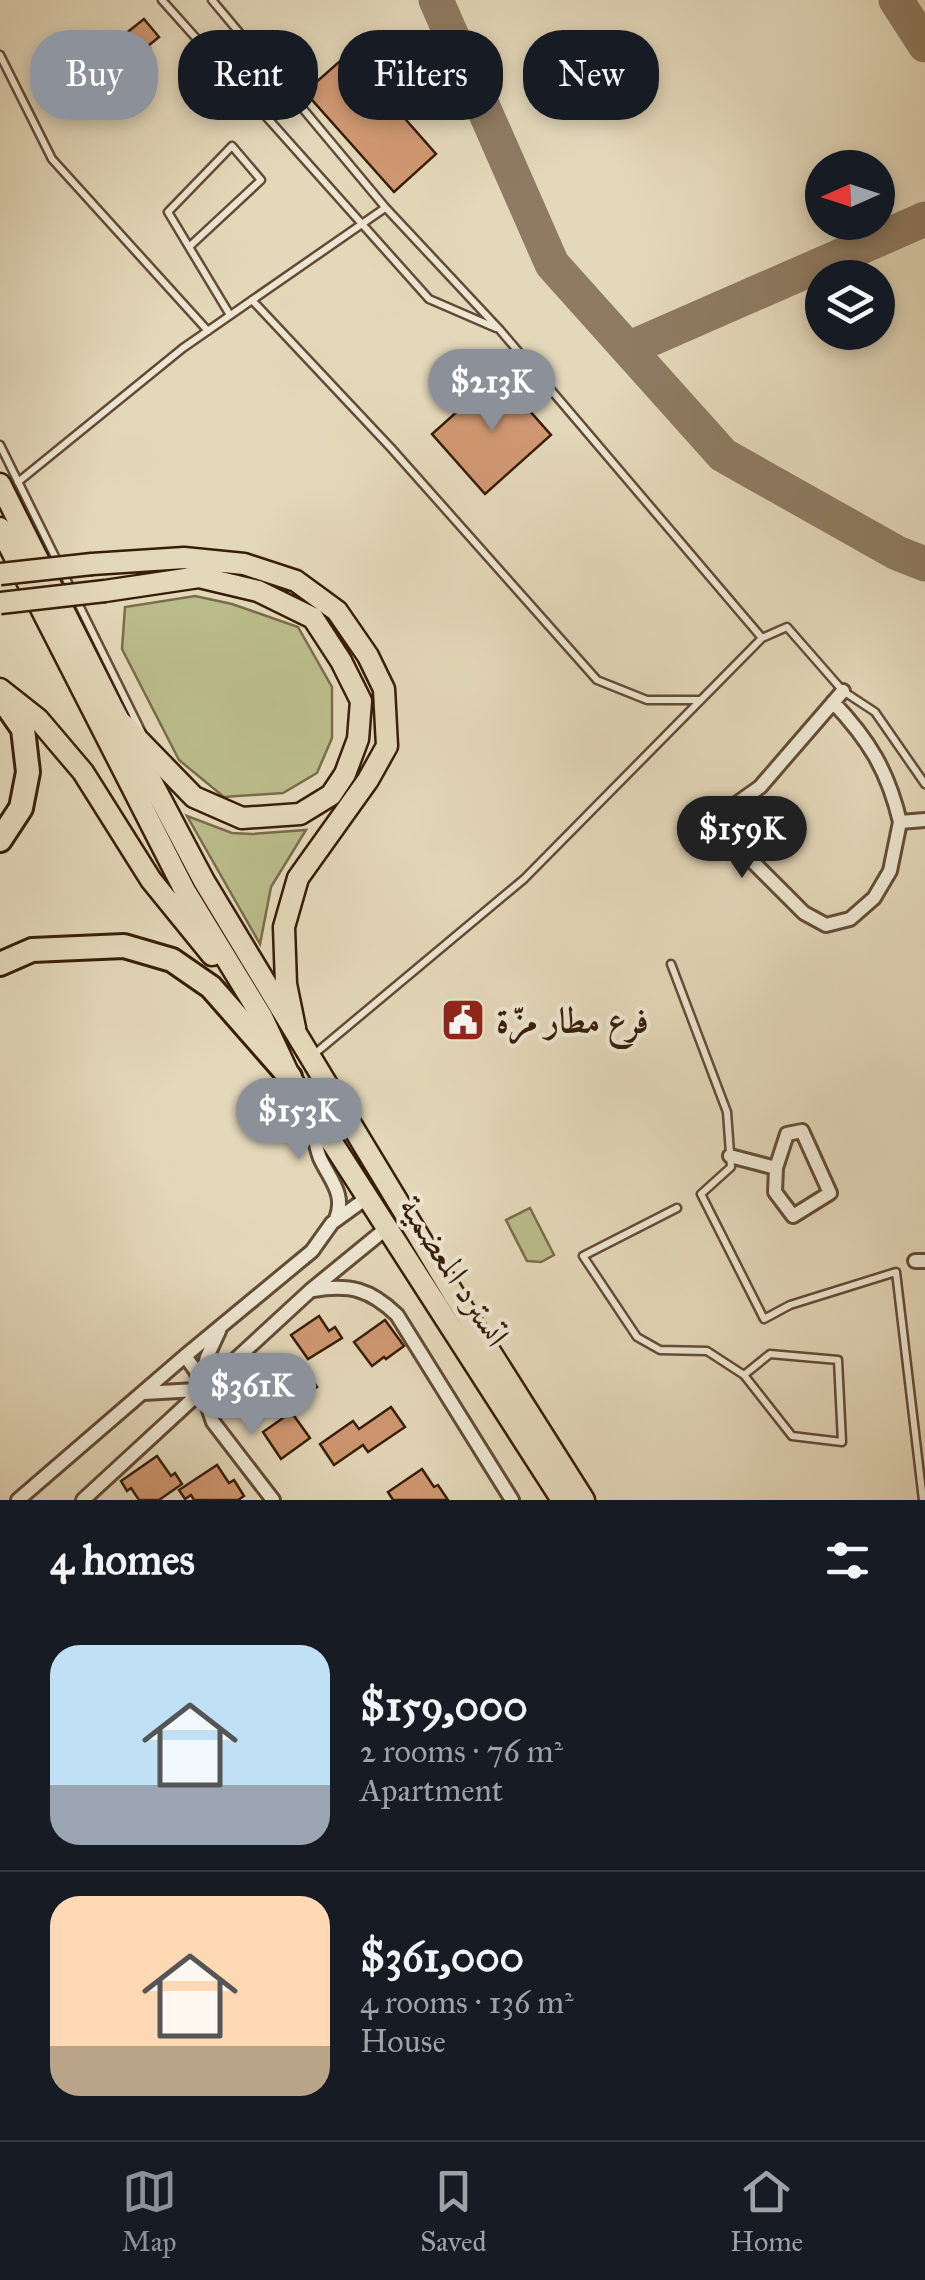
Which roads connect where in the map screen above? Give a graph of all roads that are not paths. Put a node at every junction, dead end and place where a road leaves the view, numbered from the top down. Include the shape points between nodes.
1 (162, 0) edge
2 (212, 0) edge
3 (0, 55) edge
4 (385, 208) junction
5 (360, 225) junction
6 (189, 247) junction
7 (252, 300) junction
8 (230, 315) junction
9 (500, 330) junction
10 (208, 331) junction
11 (0, 445) edge
12 (9, 483) edge
13 (0, 528) edge
14 (0, 574) edge
15 (0, 603) edge
16 (762, 638) junction
17 (0, 688) edge
18 (843, 691) junction
19 (0, 696) edge
20 (701, 700) junction
21 (833, 702) junction
22 (119, 720) junction
23 (152, 752) junction
24 (925, 784) edge
25 (925, 820) edge
26 (900, 822) junction
27 (0, 840) edge
28 (0, 964) edge
29 (671, 964) dead end
30 (262, 1017) junction
31 (295, 1030) junction
32 (311, 1056) junction
33 (290, 1077) junction
34 (310, 1108) junction
35 (730, 1156) junction
36 (776, 1168) junction
37 (368, 1197) junction
38 (677, 1208) dead end
39 (336, 1219) junction
40 (388, 1227) junction
41 (311, 1290) junction
42 (224, 1323) junction
43 (184, 1356) junction
44 (172, 1367) junction
45 (744, 1375) junction
46 (199, 1389) junction
47 (142, 1393) junction
48 (18, 1500) edge
49 (83, 1500) edge
50 (273, 1500) edge
51 (512, 1500) edge
52 (562, 1500) edge
53 (584, 1500) edge
54 (923, 1500) edge

1 - 5 lane
2 - 4 lane
3 - 10 lane via 52,159
4 - 5 lane
4 - 9 lane
5 - 7 lane
5 - 9 lane via 429,299
6 - 6 lane via 168,212 232,146 262,180
6 - 8 lane
7 - 8 lane
7 - 20 lane via 597,680 647,700
8 - 10 lane
9 - 16 lane
10 - 12 lane
11 - 12 lane
12 - 22 main road
12 - 23 lane
13 - 30 main road via 185,891
14 - 31 main road, bridge via 184,558 244,564 296,581 337,611 368,656 384,689 387,746 298,878 284,927
15 - 23 main road, bridge via 199,576 258,591 314,618 361,700 358,740 346,774 331,795 300,814 242,818 194,797
16 - 18 lane via 788,627
16 - 20 lane
17 - 30 main road via 38,719 83,772 152,880
18 - 21 street
18 - 24 lane via 875,712
19 - 27 highway via 22,729 28,772 21,808
20 - 32 lane via 524,879
21 - 26 street via 874,754
21 - 26 street via 760,787 722,814 740,848 826,926 850,920 874,898 890,871
22 - 23 main road
22 - 31 main road via 204,881
25 - 26 street
28 - 33 highway via 32,950 124,946 172,960 211,987
29 - 35 lane via 727,1112
30 - 33 main road, اتسترد المعضمية
31 - 32 main road
32 - 53 main road
33 - 34 main road, اتسترد المعضمية
34 - 37 main road, اتسترد المعضمية
34 - 39 street via 318,1153 340,1197
35 - 36 street
35 - 54 lane via 731,1167 701,1194 764,1319 896,1272
36 - 36 street via 775,1192 793,1216 830,1193 802,1131 787,1134
37 - 39 street
37 - 40 main road, اتسترد المعضمية
38 - 45 lane via 583,1256 637,1337 660,1350 707,1351
39 - 42 street via 312,1251
40 - 41 street
40 - 52 main road, اتسترد المعضمية
41 - 46 street
41 - 51 street via 356,1288 397,1315
42 - 43 street
42 - 46 street
43 - 44 street
43 - 46 street via 196,1370
44 - 46 street
44 - 47 street
45 - 45 lane via 770,1354 838,1360 842,1442 792,1436
46 - 47 street
46 - 49 street
46 - 50 street via 213,1422
47 - 48 street

